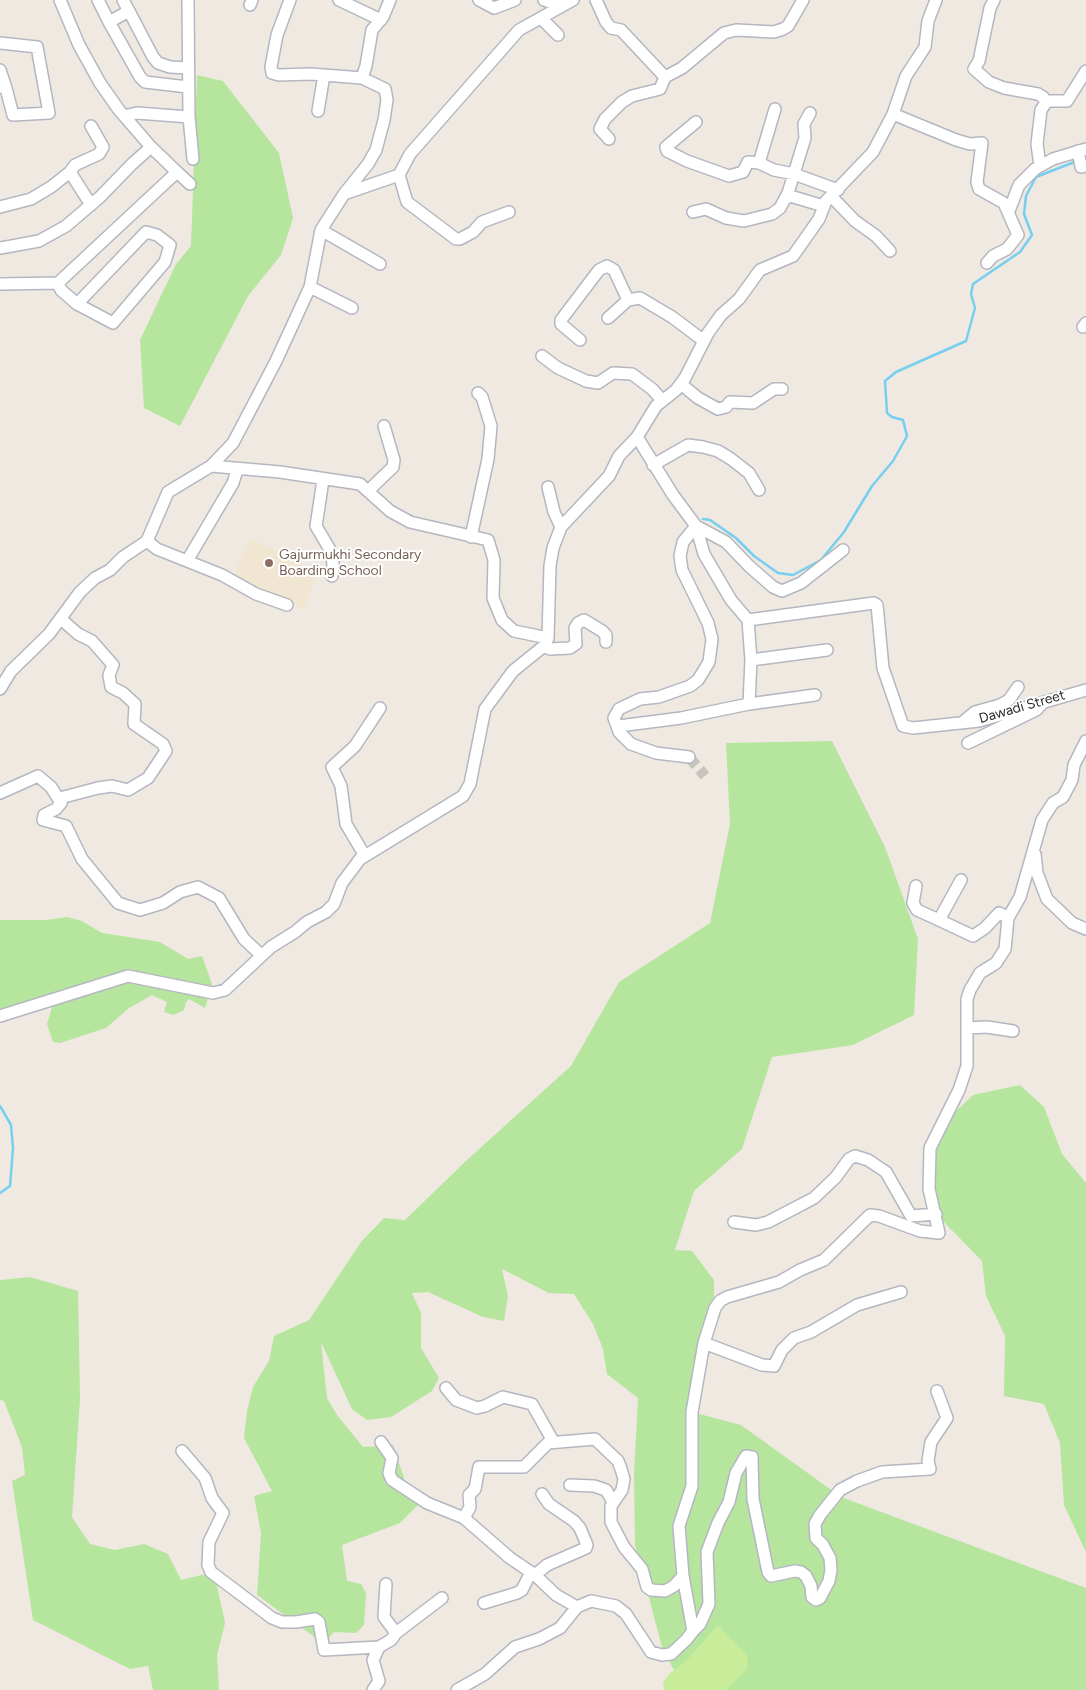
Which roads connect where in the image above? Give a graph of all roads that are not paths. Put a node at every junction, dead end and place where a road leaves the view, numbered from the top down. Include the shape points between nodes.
1 (60, 0) edge
2 (98, 0) edge
3 (123, 0) edge
4 (188, 0) edge
5 (290, 0) edge
6 (390, 0) edge
7 (479, 0) edge
8 (515, 0) edge
9 (544, 0) edge
10 (573, 0) edge
11 (596, 0) edge
12 (802, 0) edge
13 (936, 0) edge
14 (994, 0) edge
15 (346, 1) edge
16 (562, 6) junction
17 (129, 11) junction
18 (541, 18) junction
19 (381, 20) junction
20 (109, 22) junction
21 (558, 35) dead end
22 (0, 43) edge
23 (188, 68) junction
24 (0, 70) edge
25 (1086, 71) edge
26 (324, 75) junction
27 (665, 77) junction
28 (362, 78) junction
29 (3, 87) edge
30 (188, 87) junction
31 (1046, 103) junction
32 (775, 109) dead end
33 (318, 111) dead end
34 (810, 113) dead end
35 (893, 114) junction
36 (124, 116) junction
37 (189, 117) junction
38 (696, 122) dead end
39 (90, 126) dead end
40 (610, 139) dead end
41 (151, 147) junction
42 (1082, 150) edge
43 (193, 158) dead end
44 (759, 163) junction
45 (1040, 166) junction
46 (1084, 167) edge
47 (70, 172) junction
48 (177, 172) junction
49 (794, 174) junction
50 (399, 175) junction
51 (190, 184) dead end
52 (834, 193) junction
53 (344, 194) junction
54 (785, 198) junction
55 (91, 206) junction
56 (824, 206) junction
57 (0, 207) edge
58 (1009, 211) junction
59 (509, 212) dead end
60 (693, 212) dead end
61 (321, 230) junction
62 (0, 248) edge
63 (890, 251) dead end
64 (988, 263) dead end
65 (380, 264) dead end
66 (58, 283) junction
67 (0, 284) edge
68 (310, 287) junction
69 (628, 300) junction
70 (77, 304) junction
71 (352, 308) dead end
72 (608, 318) dead end
73 (580, 340) dead end
74 (704, 342) junction
75 (542, 356) dead end
76 (681, 384) junction
77 (782, 388) dead end
78 (478, 393) dead end
79 (662, 400) junction
80 (384, 426) dead end
81 (637, 437) junction
82 (653, 465) junction
83 (210, 466) junction
84 (237, 470) junction
85 (323, 480) junction
86 (548, 487) dead end
87 (759, 490) dead end
88 (368, 491) junction
89 (696, 526) junction
90 (561, 527) junction
91 (471, 537) junction
92 (147, 541) junction
93 (843, 550) dead end
94 (187, 561) junction
95 (332, 576) dead end
96 (287, 606) dead end
97 (61, 619) junction
98 (748, 620) junction
99 (546, 642) junction
100 (606, 642) dead end
101 (827, 650) dead end
102 (751, 660) junction
103 (1018, 687) dead end
104 (0, 689) edge
105 (1086, 690) edge
106 (815, 695) dead end
107 (1047, 699) junction
108 (749, 704) junction
109 (380, 708) dead end
110 (964, 722) junction
111 (619, 726) junction
112 (1086, 741) edge
113 (968, 743) dead end
114 (689, 757) tunnel mouth
115 (0, 794) edge
116 (60, 798) junction
117 (1034, 842) junction
118 (365, 856) junction
119 (961, 880) dead end
120 (916, 886) dead end
121 (1003, 914) dead end
122 (939, 920) junction
123 (1086, 929) edge
124 (261, 954) junction
125 (0, 1016) edge
126 (967, 1028) junction
127 (1013, 1031) dead end
128 (936, 1214) junction
129 (734, 1222) dead end
130 (901, 1292) dead end
131 (704, 1343) junction
132 (446, 1388) dead end
133 (937, 1391) dead end
134 (553, 1441) junction
135 (382, 1442) dead end
136 (182, 1451) dead end
137 (570, 1485) dead end
138 (542, 1494) dead end
139 (613, 1502) junction
140 (464, 1518) junction
141 (533, 1574) junction
142 (682, 1576) junction
143 (386, 1584) dead end
144 (442, 1598) dead end
145 (484, 1603) dead end
146 (577, 1606) junction
147 (692, 1631) junction
148 (396, 1633) junction
149 (379, 1647) junction
150 (373, 1690) edge
151 (457, 1690) edge

1 - 36 street via 79,45 100,83
2 - 20 street
3 - 17 street
4 - 23 street
5 - 26 street via 277,35 272,73
6 - 19 street
7 - 8 street via 494,8
9 - 16 street
10 - 16 street
11 - 27 street via 606,22 621,30
12 - 27 street via 788,26 783,29 724,33 682,68
13 - 35 street via 928,21 925,48 906,76
14 - 31 street via 979,61 974,69 989,82 1038,94
15 - 19 street
16 - 18 street
17 - 20 street
17 - 23 street via 158,63
18 - 21 street
18 - 50 street via 519,30 410,154
19 - 28 street via 372,30
20 - 30 street via 145,82
22 - 29 street via 37,47 50,113 13,115
23 - 30 street
24 - 29 street
25 - 31 street via 1067,101
26 - 28 street
26 - 33 street
27 - 40 street via 660,89 632,96 605,119 600,129
28 - 53 street via 385,89 386,107 376,150 358,180
30 - 37 street
31 - 45 street via 1038,124
32 - 44 street
34 - 49 street via 804,124 805,138
35 - 52 street via 873,152
35 - 58 street via 956,140 982,143 979,189 1004,203
36 - 37 street via 137,113
36 - 41 street
37 - 43 street
38 - 44 street via 666,147 668,151 729,176 743,172 748,162
39 - 47 street via 103,147 100,154 74,165
41 - 48 street
41 - 55 street
42 - 45 street
42 - 46 street
44 - 49 street
45 - 58 street via 1020,185
47 - 55 street
47 - 57 street via 31,199
48 - 51 street
48 - 66 street
49 - 52 street
49 - 54 street
50 - 53 street
50 - 59 street via 407,202 456,238 473,232 482,222
52 - 56 street
52 - 63 street via 854,221 882,241
53 - 61 street
54 - 56 street via 790,196
54 - 60 street via 772,214 744,221 726,218 706,208
55 - 62 street via 66,226 39,241
56 - 74 street via 793,256 760,270 739,299 721,315
58 - 64 street via 1018,235 1007,249 993,256
61 - 65 street
61 - 68 street
66 - 67 street
66 - 70 street
68 - 71 street
68 - 83 street via 247,418 232,442
69 - 72 street
69 - 73 street via 614,270 607,266 599,270 560,320
69 - 74 street via 645,300
70 - 70 street via 146,232 157,235 170,245 165,262 114,323
74 - 76 street
75 - 79 street via 558,368 586,381 598,383 613,373 632,374
76 - 77 street via 718,408 726,407 730,402 753,403 774,389
76 - 79 street
78 - 91 street via 490,426 488,459
79 - 81 street
80 - 88 street via 393,467
81 - 82 street
81 - 90 street via 619,456 609,476
82 - 87 street via 688,445 703,447 731,459 749,473
82 - 89 street
83 - 84 street
83 - 92 street via 168,492
84 - 85 street via 280,472
84 - 94 street
85 - 88 street via 360,484
85 - 95 street via 316,526 329,548
86 - 90 street
88 - 91 street via 390,512 410,522
89 - 93 street via 726,542 749,566 782,591 801,583
89 - 98 street via 704,554
89 - 111 street via 683,542 680,556 682,570 708,623 712,639 709,662 698,680 690,686 659,697 640,699 619,709 614,718
90 - 99 street via 550,566
91 - 99 street via 488,540 494,560 493,598 502,620 514,631
92 - 94 street via 157,549
92 - 97 street via 95,578 80,592
94 - 96 street
97 - 104 street via 19,661
97 - 116 street via 78,634 92,640 113,665 109,675 112,687 135,704 134,724 163,744 166,752 148,778 128,790 112,786
98 - 102 street
98 - 110 street, Dawadi Street via 877,604 883,668 903,726 913,728
99 - 100 street via 550,649 570,648 576,644 575,628 584,620 602,631
99 - 118 street via 513,671 485,709 470,784 464,796
101 - 102 street
102 - 108 street
103 - 110 street via 1009,700 975,712
105 - 107 street, Dawadi Street
106 - 108 street
107 - 110 street, Dawadi Street via 979,721
107 - 113 street via 1036,710
108 - 111 street
109 - 118 street via 355,746 332,767 340,786 346,824
111 - 114 street via 619,732 631,744 656,753
112 - 117 street via 1063,798 1053,803
115 - 116 street via 37,775
116 - 124 street via 62,802 43,820 66,826 82,860 118,903 140,910 163,904 180,892 198,887 219,898 244,939
117 - 123 street via 1037,873 1046,898 1072,923
117 - 126 street via 1020,897 1008,918 1005,949 996,962 980,973 970,990
118 - 124 street via 342,883 334,904 326,912
119 - 122 street
120 - 122 street via 913,903 917,910
121 - 122 street via 999,913 986,928 973,936
124 - 125 street via 231,986 213,994 128,976
126 - 127 street via 996,1027
126 - 128 street via 967,1066 959,1090 930,1148 929,1189
128 - 129 street via 910,1216 886,1172 855,1156 814,1198 768,1222 756,1225
128 - 131 street via 938,1233 920,1231 870,1215 824,1260 779,1282 739,1292 720,1301
130 - 131 street via 857,1305 811,1332 794,1338 782,1350 774,1366
131 - 142 street via 692,1412 692,1486 679,1526
132 - 134 street via 456,1400 477,1408 503,1398 532,1404
133 - 147 street via 947,1418 931,1442 930,1469 882,1472 857,1481 840,1490 815,1524 816,1538 830,1558 831,1570 829,1581 816,1600 812,1597 806,1576 801,1572 771,1576 768,1572 752,1499 752,1457 746,1456 736,1473 729,1502 707,1552 709,1604 700,1624
134 - 139 street via 590,1438 609,1452 618,1462 624,1479 622,1490
134 - 140 street via 524,1467 479,1467 476,1485 469,1495 470,1507
135 - 140 street via 392,1458 389,1473 392,1480 427,1503
136 - 149 street via 205,1478 212,1498 223,1513 209,1542 208,1565 211,1572 272,1618 282,1622 315,1619 320,1622 324,1650
137 - 139 street via 606,1490
138 - 141 street via 574,1521 587,1545
139 - 142 street via 610,1511 615,1534 642,1569 647,1587 665,1591
140 - 141 street
141 - 145 street via 517,1593
141 - 146 street via 556,1595
142 - 147 street
143 - 148 street via 384,1617
144 - 148 street
146 - 147 street via 591,1601 616,1606 626,1614 651,1652 662,1655 677,1650
146 - 151 street via 560,1628 515,1647 485,1674
148 - 149 street
149 - 150 street via 373,1660 379,1681

